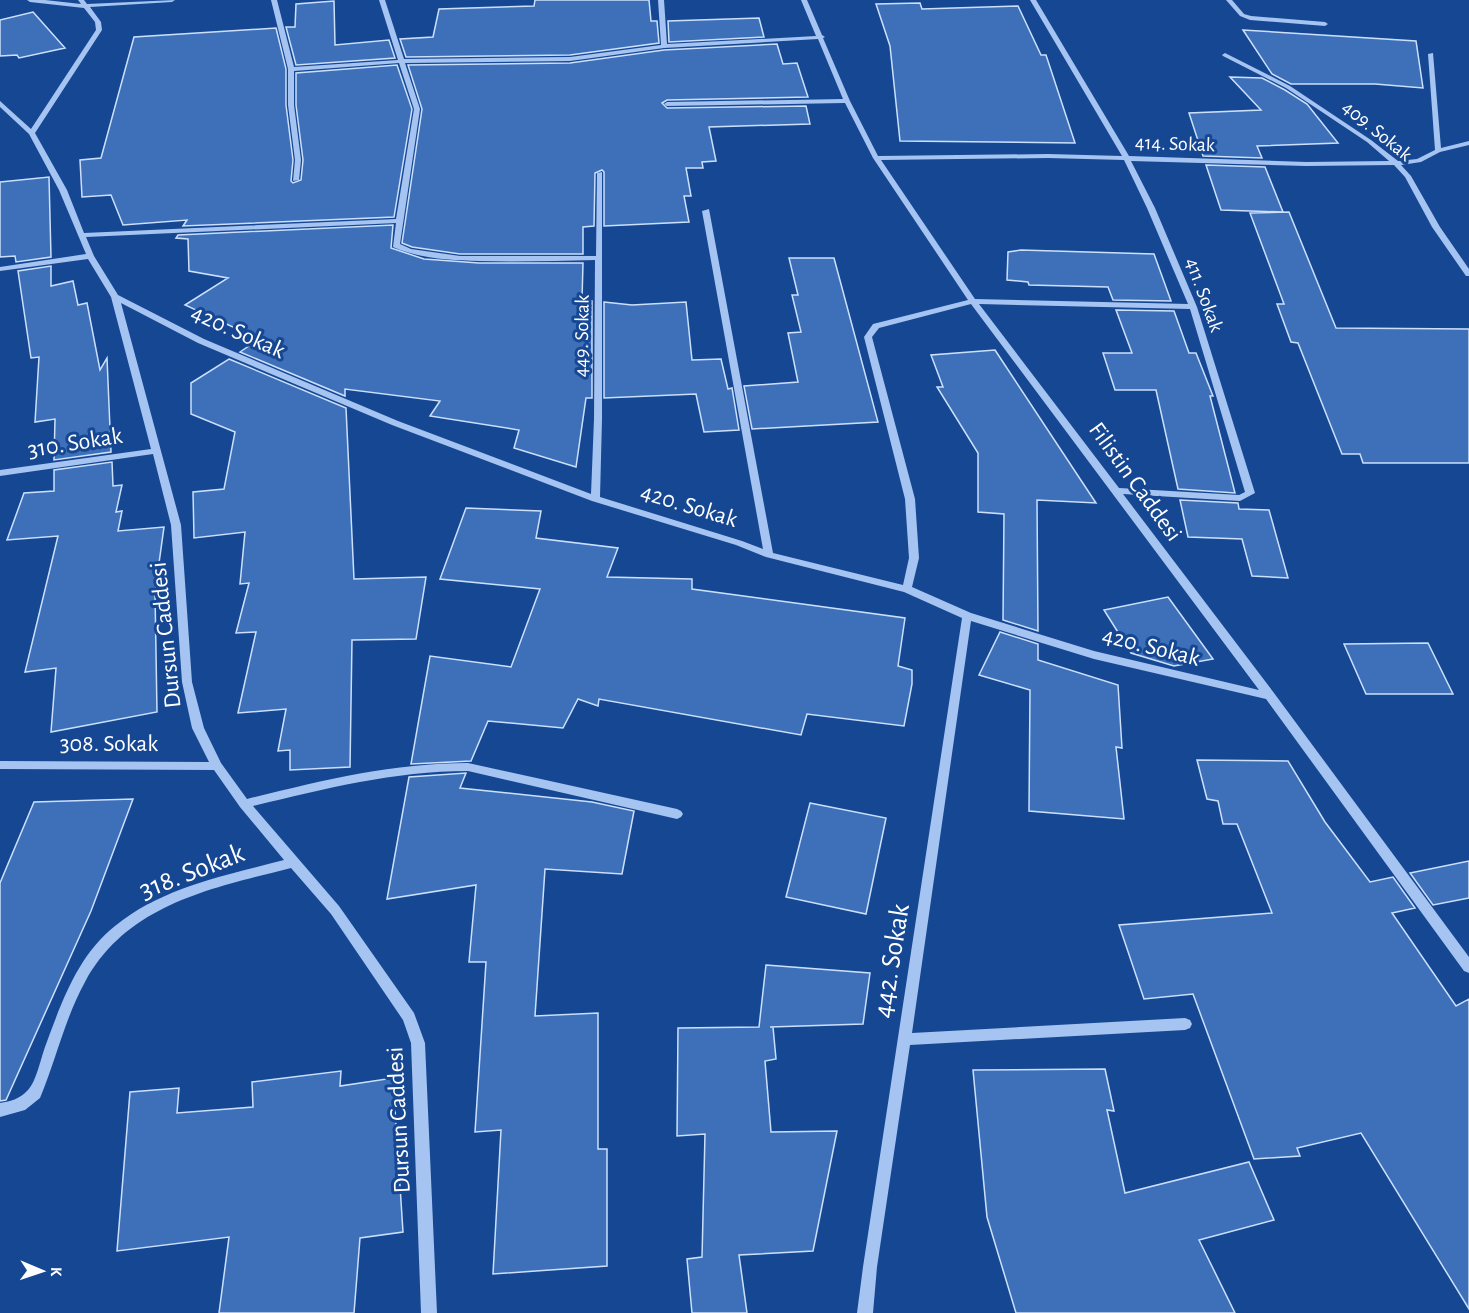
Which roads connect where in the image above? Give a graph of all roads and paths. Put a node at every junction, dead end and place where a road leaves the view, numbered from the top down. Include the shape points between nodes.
1 (30, 0) edge
2 (172, 0) edge
3 (274, 0) edge
4 (382, 0) edge
5 (661, 0) edge
6 (804, 0) edge
7 (1033, 0) edge
8 (1229, 0) edge
9 (82, 3) edge
10 (1325, 24) dead end
11 (822, 38) junction
12 (664, 46) junction
13 (1431, 54) dead end
14 (1225, 55) dead end
15 (403, 61) junction
16 (291, 69) junction
17 (848, 101) junction
18 (0, 103) edge
19 (667, 104) dead end
20 (32, 133) junction
21 (1469, 143) edge
22 (1438, 151) junction
23 (876, 158) junction
24 (1127, 159) junction
25 (1396, 163) junction
26 (600, 173) dead end
27 (295, 180) dead end
28 (706, 211) dead end
29 (398, 221) junction
30 (82, 235) junction
31 (90, 256) junction
32 (599, 258) junction
33 (0, 269) edge
34 (1469, 274) edge
35 (115, 297) junction
36 (973, 301) junction
37 (1193, 307) junction
38 (155, 451) junction
39 (0, 473) edge
40 (1115, 491) junction
41 (595, 500) junction
42 (769, 555) junction
43 (907, 589) junction
44 (968, 616) junction
45 (1270, 696) junction
46 (0, 765) edge
47 (217, 766) junction
48 (244, 804) junction
49 (677, 814) dead end
50 (294, 862) junction
51 (1469, 967) edge
52 (1185, 1024) dead end
53 (904, 1039) junction
54 (0, 1110) edge
55 (429, 1313) edge
56 (866, 1313) edge

1 - 9 street
2 - 9 street
3 - 16 street
4 - 15 street
5 - 12 street
6 - 11 street, Filistin Caddesi
7 - 24 street, 411. Sokak
8 - 10 street via 1250,18
9 - 20 street via 98,22 99,30
11 - 12 street
11 - 17 street, Filistin Caddesi
12 - 15 street via 570,59
13 - 22 street
14 - 25 street, 409. Sokak via 1323,109
15 - 16 street
15 - 29 street via 417,109
16 - 27 street via 298,160
17 - 19 street
17 - 23 street, Filistin Caddesi
18 - 20 street, Dursun Caddesi
20 - 30 street, Dursun Caddesi
21 - 22 street, 414. Sokak
22 - 25 street, 414. Sokak via 1419,161
23 - 24 street, 414. Sokak
23 - 36 street, Filistin Caddesi
24 - 25 street, 414. Sokak
24 - 37 street, 411. Sokak
25 - 34 street, 409. Sokak
26 - 32 street, 449. Sokak
28 - 42 street
29 - 30 street
29 - 32 street via 396,245 405,250 451,258
30 - 31 street, Dursun Caddesi
31 - 33 street
31 - 35 street, Dursun Caddesi
32 - 41 street, 449. Sokak
35 - 38 street, Dursun Caddesi
35 - 41 street, 420. Sokak via 201,341
36 - 37 street
36 - 40 street, Filistin Caddesi
36 - 43 street via 876,326 868,337 910,499 915,558
37 - 40 street, 411. Sokak via 1250,493 1240,498
38 - 39 street, 310. Sokak
38 - 47 street, Dursun Caddesi via 176,525 187,681 198,728
40 - 45 street, Filistin Caddesi
41 - 42 street, 420. Sokak
42 - 43 street, 420. Sokak
43 - 44 street, 420. Sokak
44 - 45 street, 420. Sokak via 1094,655
44 - 53 street, 442. Sokak
45 - 51 street, Filistin Caddesi
46 - 47 street, 308. Sokak
47 - 48 street, Dursun Caddesi
48 - 49 street via 365,775 434,766 468,767
48 - 50 street, Dursun Caddesi
50 - 54 street, 318. Sokak via 158,904 109,936 80,976 35,1093 20,1105
50 - 55 street, Dursun Caddesi via 335,910 409,1017 418,1043
52 - 53 street
53 - 56 street, 442. Sokak

